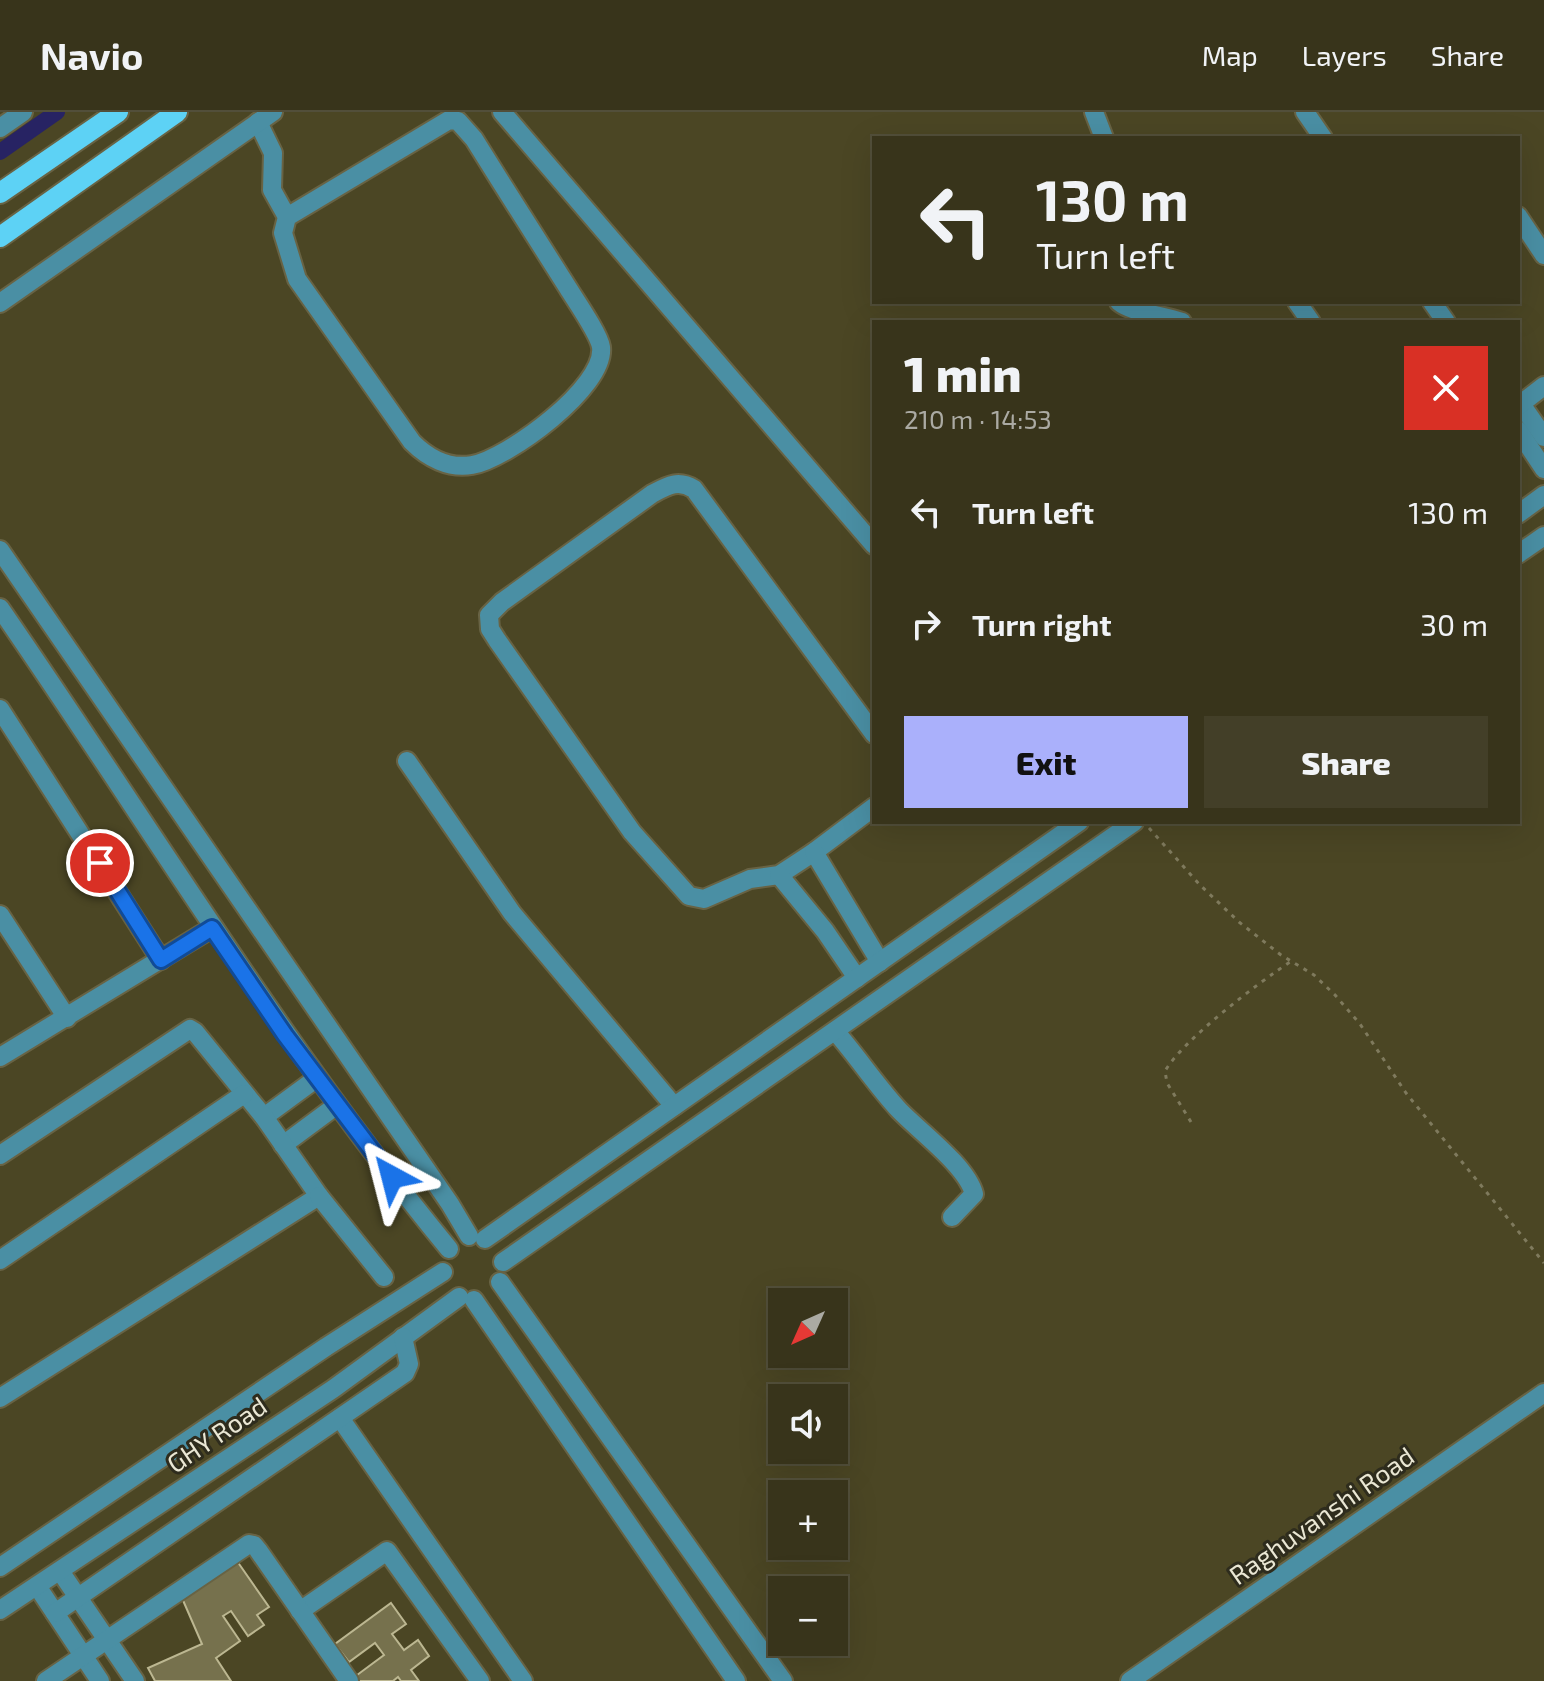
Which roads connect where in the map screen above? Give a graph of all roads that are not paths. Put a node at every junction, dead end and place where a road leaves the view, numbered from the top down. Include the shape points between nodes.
1 (23, 112) edge
2 (118, 112) edge
3 (177, 112) edge
4 (502, 112) edge
5 (1094, 112) edge
6 (1305, 112) edge
7 (266, 117) edge
8 (0, 128) edge
9 (1103, 136) edge
10 (1322, 136) edge
11 (0, 193) edge
12 (287, 217) junction
13 (1520, 219) edge
14 (0, 237) edge
15 (1544, 255) edge
16 (0, 303) edge
17 (1122, 304) edge
18 (1177, 320) edge
19 (1544, 386) edge
20 (1520, 404) edge
21 (1520, 406) edge
22 (1520, 433) edge
23 (1544, 437) edge
24 (1544, 469) edge
25 (1544, 495) edge
26 (1520, 513) edge
27 (1544, 536) edge
28 (872, 543) edge
29 (0, 550) edge
30 (1520, 553) edge
31 (0, 608) edge
32 (67, 647) junction
33 (40, 666) junction
34 (0, 709) edge
35 (872, 731) edge
36 (407, 761) dead end
37 (872, 808) edge
38 (1078, 824) edge
39 (1082, 824) edge
40 (1131, 824) edge
41 (1099, 846) junction
42 (814, 852) junction
43 (779, 875) junction
44 (0, 915) edge
45 (212, 928) junction
46 (161, 960) junction
47 (880, 962) junction
48 (857, 978) junction
49 (67, 1018) junction
50 (835, 1031) junction
51 (0, 1057) edge
52 (317, 1078) junction
53 (244, 1094) junction
54 (337, 1105) junction
55 (674, 1106) junction
56 (264, 1117) junction
57 (283, 1145) junction
58 (0, 1155) edge
59 (319, 1196) junction
60 (952, 1217) dead end
61 (477, 1238) junction
62 (449, 1249) junction
63 (0, 1260) edge
64 (503, 1262) junction
65 (443, 1272) junction
66 (384, 1277) dead end
67 (500, 1282) junction
68 (467, 1298) junction
69 (403, 1337) junction
70 (1544, 1393) edge
71 (0, 1398) edge
72 (340, 1418) junction
73 (0, 1567) edge
74 (60, 1571) junction
75 (37, 1586) junction
76 (77, 1598) junction
77 (0, 1610) edge
78 (300, 1611) junction
79 (55, 1613) junction
80 (106, 1641) junction
81 (82, 1656) junction
82 (339, 1677) edge
83 (46, 1681) edge
84 (100, 1681) edge
85 (135, 1681) edge
86 (480, 1681) edge
87 (523, 1681) edge
88 (736, 1681) edge
89 (783, 1681) edge
90 (1130, 1681) edge

1 - 8 street
2 - 11 main road
3 - 14 main road
4 - 28 street
5 - 9 street
6 - 10 street
7 - 12 street via 273,153 272,190
7 - 16 street
12 - 12 street via 283,233 297,279 412,442 438,461 470,465 502,453 572,401 596,370 601,347 584,313 458,121 449,120
13 - 15 street
17 - 18 street
19 - 20 street
21 - 23 street
22 - 24 street
25 - 26 street
27 - 30 street
29 - 32 street
31 - 33 street
32 - 33 street
32 - 61 street
33 - 45 street
34 - 46 street
35 - 43 street via 688,485 672,483 652,494 489,615 497,640 594,780 683,891 704,899 750,879
36 - 55 street via 512,913
37 - 42 street
38 - 47 street
39 - 41 street
40 - 41 street
41 - 50 street
42 - 43 street
42 - 47 street
43 - 48 street
44 - 49 street
45 - 46 street
45 - 52 street
46 - 49 street
47 - 48 street
48 - 55 street
49 - 51 street
50 - 60 street via 898,1109 970,1183 974,1194
50 - 64 street
52 - 54 street
52 - 56 street
53 - 56 street
53 - 58 street via 195,1032 187,1029
53 - 63 street
54 - 57 street
54 - 62 street
55 - 61 street
56 - 57 street
57 - 59 street
59 - 66 street
59 - 71 street
61 - 62 street
61 - 64 street
62 - 65 street
64 - 67 street
65 - 68 street via 449,1286
65 - 73 street, GHY Road
67 - 68 street via 494,1290
67 - 89 street
68 - 69 street, GHY Road
68 - 88 street
69 - 72 street via 409,1364 405,1373
69 - 74 street, GHY Road
70 - 90 street, Raghuvanshi Road
72 - 76 street
72 - 87 street
74 - 75 street, GHY Road
74 - 76 street
75 - 77 street, GHY Road
75 - 79 street
76 - 79 street
76 - 80 street
78 - 80 street via 249,1544
78 - 82 street
78 - 86 street via 387,1551
79 - 81 street
80 - 81 street
80 - 85 street
81 - 83 street
81 - 84 street

